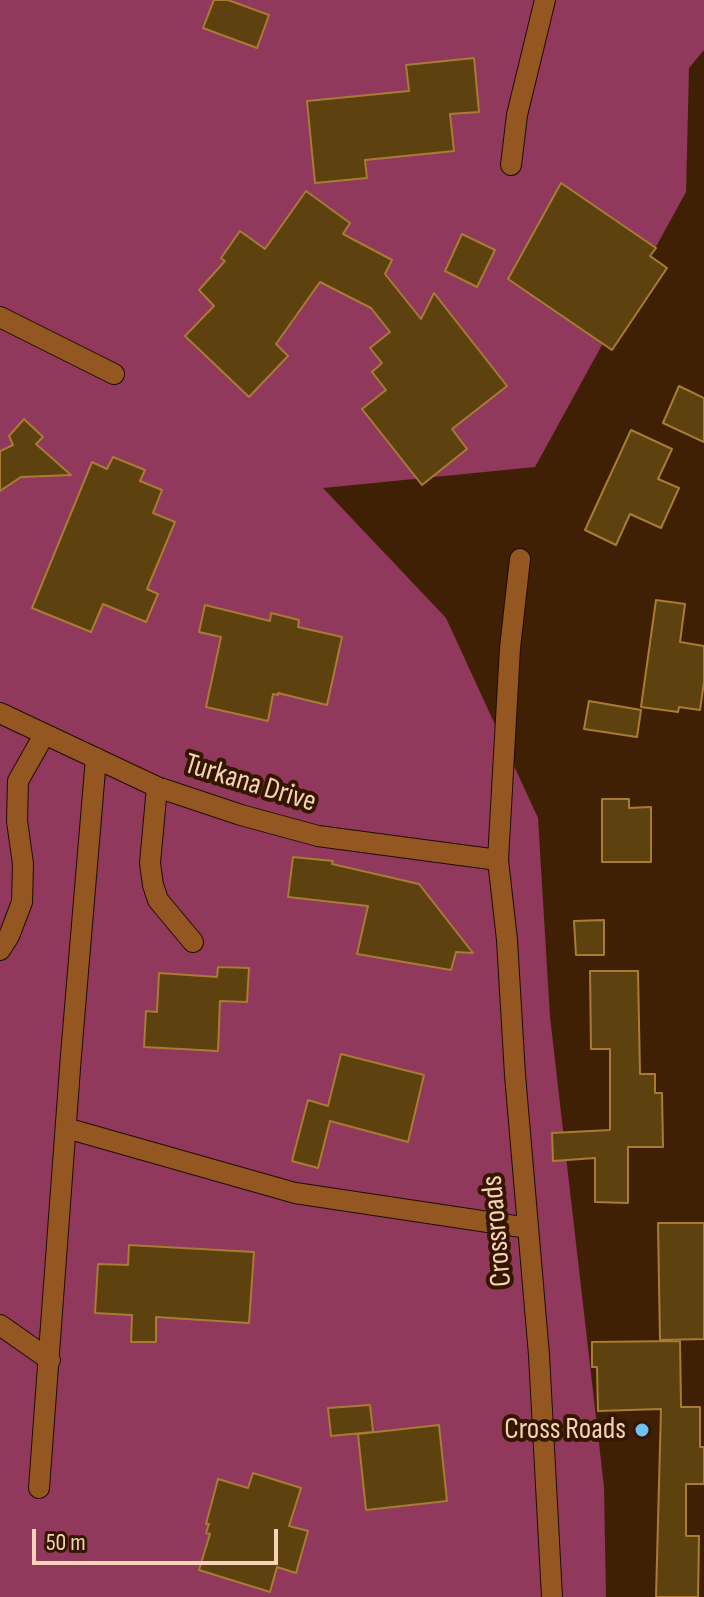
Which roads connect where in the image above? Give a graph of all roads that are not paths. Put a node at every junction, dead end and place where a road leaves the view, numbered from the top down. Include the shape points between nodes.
1 (545, 0) edge
2 (511, 165) dead end
3 (0, 317) edge
4 (114, 374) dead end
5 (520, 559) dead end
6 (0, 713) edge
7 (44, 735) junction
8 (96, 758) junction
9 (157, 787) junction
10 (498, 860) junction
11 (193, 942) dead end
12 (0, 950) edge
13 (66, 1128) junction
14 (528, 1228) junction
15 (0, 1325) edge
16 (50, 1360) junction
17 (39, 1488) dead end
18 (552, 1597) edge

1 - 2 street via 517,115
3 - 4 street
5 - 10 street, Crossroads
6 - 7 street, Turkana Drive
7 - 8 street, Turkana Drive
7 - 12 street via 18,781 22,902
8 - 9 street, Turkana Drive
8 - 13 street
9 - 10 street, Turkana Drive via 318,836
9 - 11 street via 153,885 158,900
10 - 14 street, Crossroads
13 - 14 street via 295,1193
13 - 16 street
14 - 18 street, Crossroads
15 - 16 street
16 - 17 street

